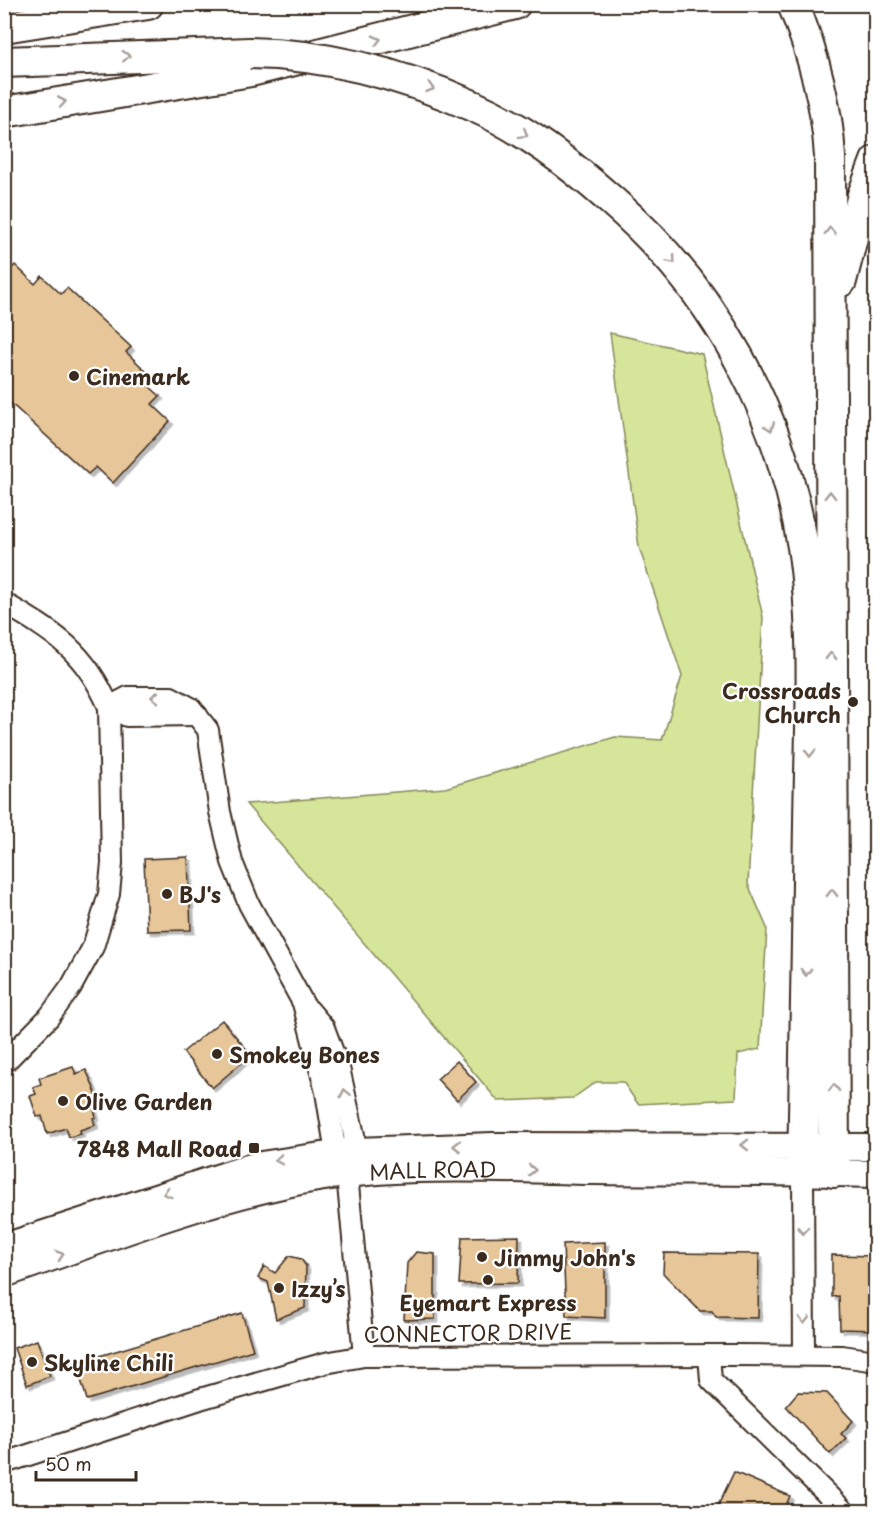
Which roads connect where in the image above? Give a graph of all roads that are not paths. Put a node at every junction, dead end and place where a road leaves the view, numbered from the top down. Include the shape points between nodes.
1 (148, 4) edge
2 (515, 4) edge
3 (799, 17) edge
4 (4, 27) edge
5 (4, 62) edge
6 (4, 112) edge
7 (876, 161) edge
8 (830, 331) junction
9 (4, 603) edge
10 (109, 707) junction
11 (4, 1063) edge
12 (876, 1147) edge
13 (346, 1159) junction
14 (835, 1159) junction
15 (803, 1160) junction
16 (876, 1174) edge
17 (4, 1247) edge
18 (4, 1274) edge
19 (709, 1355) junction
20 (364, 1356) junction
21 (804, 1356) junction
22 (876, 1360) edge
23 (4, 1463) edge
24 (845, 1512) edge

1 - 4 highway
6 -> 2 highway via 251,70
8 -> 3 highway via 828,130
5 -> 15 highway, bridge via 277,53 371,69 439,91 514,127 568,165 620,208 672,261 712,310 764,411 782,459 803,549 811,698
7 - 8 highway via 863,195
14 -> 8 highway
9 - 10 street via 41,624 74,650 99,683
10 - 11 street via 112,863 109,894 93,947 71,987 49,1017
10 - 13 street via 127,716 197,715 208,730 232,862 249,904 303,1003 324,1028 339,1068
12 - 14 main road, MALL ROAD
13 - 15 main road, MALL ROAD via 493,1146
13 -> 17 main road, MALL ROAD via 269,1162 233,1171
18 -> 13 main road, MALL ROAD via 287,1184
13 - 20 street
14 - 15 main road, MALL ROAD
14 - 16 main road, MALL ROAD
15 -> 21 street
19 - 20 street, CONNECTOR DRIVE
19 - 21 street, CONNECTOR DRIVE
19 - 24 street via 711,1380
20 - 23 street, CONNECTOR DRIVE via 325,1363 211,1396
21 - 22 street, CONNECTOR DRIVE

